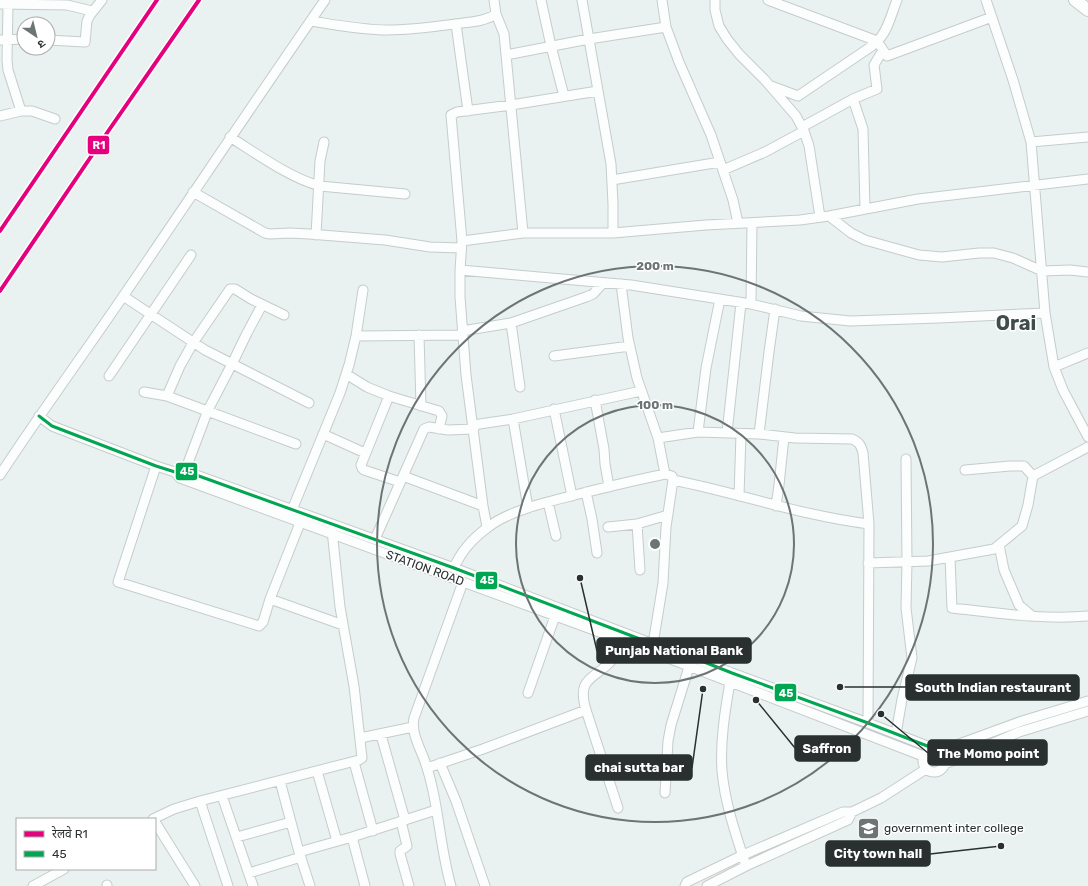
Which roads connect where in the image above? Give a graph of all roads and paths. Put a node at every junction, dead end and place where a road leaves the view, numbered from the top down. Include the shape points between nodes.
1 (102, 0) edge
2 (325, 0) edge
3 (494, 0) edge
4 (541, 0) edge
5 (582, 0) edge
6 (662, 0) edge
7 (715, 0) edge
8 (768, 0) edge
9 (897, 0) edge
10 (986, 0) edge
11 (1075, 0) edge
12 (8, 3) edge
13 (1088, 10) edge
14 (92, 11) junction
15 (496, 14) junction
16 (992, 17) junction
17 (311, 21) junction
18 (456, 24) junction
19 (666, 27) junction
20 (16, 39) edge
21 (589, 39) junction
22 (3, 40) edge
23 (56, 40) edge
24 (875, 40) junction
25 (551, 46) junction
26 (883, 50) junction
27 (506, 55) junction
28 (4, 70) edge
29 (771, 86) junction
30 (598, 91) junction
31 (564, 96) junction
32 (798, 96) junction
33 (853, 99) junction
34 (511, 105) junction
35 (21, 111) junction
36 (468, 111) junction
37 (0, 116) edge
38 (796, 116) junction
39 (55, 119) dead end
40 (803, 129) junction
41 (230, 137) junction
42 (1088, 137) edge
43 (324, 142) dead end
44 (1031, 142) junction
45 (722, 166) junction
46 (1088, 179) edge
47 (612, 180) junction
48 (320, 186) junction
49 (1036, 186) junction
50 (193, 192) junction
51 (405, 194) dead end
52 (865, 209) junction
53 (824, 217) junction
54 (738, 223) junction
55 (752, 223) junction
56 (613, 232) junction
57 (523, 233) junction
58 (316, 235) junction
59 (461, 244) junction
60 (191, 256) dead end
61 (460, 270) junction
62 (1042, 270) junction
63 (1088, 272) edge
64 (603, 283) junction
65 (621, 284) junction
66 (363, 290) dead end
67 (123, 296) junction
68 (720, 300) junction
69 (741, 303) junction
70 (262, 304) junction
71 (751, 304) junction
72 (775, 310) junction
73 (1045, 313) junction
74 (152, 315) junction
75 (284, 315) dead end
76 (511, 323) junction
77 (462, 333) junction
78 (419, 335) junction
79 (356, 336) junction
80 (193, 343) junction
81 (630, 346) junction
82 (554, 356) dead end
83 (1086, 357) edge
84 (232, 364) junction
85 (1054, 367) junction
86 (346, 374) junction
87 (110, 376) dead end
88 (520, 387) dead end
89 (641, 391) junction
90 (144, 392) dead end
91 (167, 396) junction
92 (389, 396) junction
93 (595, 400) junction
94 (309, 402) dead end
95 (422, 406) junction
96 (554, 409) junction
97 (208, 410) junction
98 (39, 416) junction
99 (513, 419) junction
100 (473, 427) junction
101 (439, 430) junction
102 (698, 432) junction
103 (727, 433) junction
104 (323, 434) junction
105 (741, 434) junction
106 (759, 434) junction
107 (784, 437) junction
108 (1088, 437) edge
109 (658, 438) junction
110 (296, 444) dead end
111 (1088, 447) edge
112 (365, 453) junction
113 (906, 459) dead end
114 (156, 466) junction
115 (965, 470) dead end
116 (185, 471) junction
117 (175, 472) junction
118 (665, 474) junction
119 (0, 475) edge
120 (1033, 476) junction
121 (402, 479) junction
122 (673, 480) junction
123 (609, 486) junction
124 (586, 492) junction
125 (572, 496) junction
126 (739, 496) junction
127 (548, 502) junction
128 (483, 506) junction
129 (776, 506) junction
130 (528, 508) junction
131 (292, 510) junction
132 (668, 515) junction
133 (300, 523) junction
134 (331, 524) junction
135 (637, 524) junction
136 (869, 524) junction
137 (487, 527) junction
138 (608, 527) dead end
139 (332, 535) junction
140 (556, 536) dead end
141 (375, 539) junction
142 (999, 545) junction
143 (597, 554) dead end
144 (950, 557) junction
145 (907, 562) junction
146 (868, 563) junction
147 (454, 568) junction
148 (640, 570) dead end
149 (463, 582) junction
150 (270, 599) junction
151 (555, 616) junction
152 (1032, 616) junction
153 (1088, 616) edge
154 (343, 625) junction
155 (623, 636) junction
156 (653, 644) junction
157 (689, 666) junction
158 (730, 682) junction
159 (528, 693) dead end
160 (1088, 701) edge
161 (586, 710) junction
162 (1088, 711) edge
163 (868, 722) junction
164 (413, 727) junction
165 (896, 734) junction
166 (381, 735) junction
167 (360, 738) junction
168 (937, 750) junction
169 (923, 756) junction
170 (354, 762) junction
171 (440, 763) junction
172 (945, 764) junction
173 (427, 768) junction
174 (926, 769) junction
175 (317, 771) junction
176 (280, 781) junction
177 (665, 793) dead end
178 (222, 796) junction
179 (200, 802) junction
180 (618, 808) dead end
181 (436, 810) junction
182 (852, 812) junction
183 (155, 818) edge
184 (403, 821) junction
185 (291, 822) junction
186 (156, 824) edge
187 (373, 830) junction
188 (237, 837) junction
189 (352, 837) junction
190 (337, 842) junction
191 (300, 854) junction
192 (743, 855) junction
193 (746, 866) junction
194 (62, 870) edge
195 (249, 873) junction
196 (33, 886) edge
197 (195, 886) edge
198 (228, 886) edge
199 (253, 886) edge
200 (310, 886) edge
201 (365, 886) edge
202 (409, 886) edge
203 (451, 886) edge
204 (485, 886) edge
205 (685, 886) edge
206 (707, 886) edge

1 - 14 street
2 - 17 street
3 - 15 street
4 - 25 street
5 - 21 street
6 - 19 street
7 - 29 street via 719,26 727,39
8 - 24 street
9 - 24 street via 882,38
10 - 16 street
11 - 13 main road
12 - 14 street via 68,4
12 - 22 street
14 - 23 street via 87,21 84,42
15 - 18 street
15 - 27 street via 504,34
16 - 26 street via 887,56
16 - 44 street
17 - 18 street via 386,30
17 - 41 street
18 - 36 street
19 - 21 street
19 - 45 street
20 - 22 street
21 - 25 street
21 - 30 street
22 - 28 street
24 - 26 street
24 - 32 street via 872,46
25 - 27 street
25 - 31 street
26 - 33 street via 874,65 877,89
27 - 34 street
28 - 35 street
29 - 32 street
29 - 38 street
30 - 31 street
30 - 47 street
31 - 34 street
32 - 38 street
33 - 40 street
33 - 52 street via 863,129
34 - 36 street
34 - 57 street
35 - 37 street
35 - 39 street via 32,111
36 - 59 street via 453,113 450,119
38 - 40 street
40 - 45 street via 765,152
40 - 53 street
41 - 48 street via 300,179
41 - 50 street
42 - 44 street
43 - 48 street via 320,161
44 - 49 street
45 - 47 street
45 - 54 street
46 - 49 street
47 - 56 street
48 - 51 street
48 - 58 street
49 - 52 street via 918,199
49 - 62 street
50 - 58 street via 265,233
50 - 67 street
52 - 53 street
53 - 55 street
53 - 62 street via 865,240 920,255 994,253
54 - 55 street
54 - 56 street
55 - 71 street
56 - 57 street
57 - 59 street
58 - 59 street via 385,240 430,247
59 - 61 street
60 - 74 street
61 - 64 street
61 - 77 street
62 - 63 street
62 - 73 street
64 - 65 street
64 - 76 street via 593,294
65 - 68 street
65 - 81 street
66 - 79 street
67 - 74 street
67 - 98 street
68 - 69 street
68 - 102 street via 706,368
69 - 71 street
69 - 103 street
70 - 75 street
70 - 80 street via 235,289 230,289
70 - 84 street
71 - 72 street
72 - 73 street via 801,316 850,321
72 - 106 street
73 - 85 street
74 - 80 street
74 - 87 street
76 - 77 street
76 - 88 street
77 - 78 street
77 - 100 street
78 - 79 street
78 - 95 street
79 - 86 street
80 - 84 street
80 - 91 street
81 - 82 street
81 - 89 street
83 - 85 street
84 - 94 street
84 - 97 street
85 - 108 street
86 - 92 street via 367,387
86 - 104 street
89 - 93 street
89 - 109 street
90 - 91 street
91 - 97 street
92 - 95 street
92 - 112 street
93 - 96 street
93 - 123 street
95 - 101 street via 442,413
96 - 99 street
96 - 125 street
97 - 110 street
97 - 116 street
98 - 114 street, STATION ROAD via 52,426
98 - 119 street
99 - 100 street
99 - 130 street
100 - 101 street
100 - 128 street
101 - 121 street via 429,427 424,429
102 - 103 street
102 - 109 street
103 - 105 street
104 - 112 street
104 - 131 street
105 - 106 street
105 - 126 street
106 - 107 street
107 - 129 street
107 - 136 street via 852,439 858,442 863,453
109 - 118 street
111 - 120 street
112 - 121 street via 362,468
113 - 145 street
114 - 117 street, STATION ROAD
114 - 150 street via 118,582 259,626 263,622
115 - 120 street via 1024,466
116 - 117 street, STATION ROAD
116 - 131 street, STATION ROAD
117 - 133 street, STATION ROAD via 180,478
118 - 122 street via 672,476
118 - 123 street
120 - 142 street via 1022,526
121 - 128 street
121 - 141 street
122 - 126 street
122 - 132 street
123 - 124 street
124 - 125 street
124 - 143 street
125 - 127 street
126 - 129 street
127 - 130 street
127 - 140 street
128 - 137 street
129 - 136 street via 824,518
130 - 137 street
131 - 134 street, STATION ROAD
132 - 135 street
132 - 156 street via 662,584
133 - 139 street, STATION ROAD
133 - 150 street
134 - 139 street
134 - 141 street, STATION ROAD
135 - 138 street
135 - 148 street
136 - 146 street
137 - 147 street via 470,543
139 - 149 street, STATION ROAD
139 - 154 street
141 - 147 street, STATION ROAD
142 - 144 street via 994,549
142 - 152 street via 1004,570 1019,605
144 - 145 street
144 - 152 street via 952,608
145 - 146 street
145 - 165 street via 906,608 912,658
146 - 163 street
147 - 155 street, STATION ROAD
149 - 151 street, STATION ROAD
149 - 164 street
150 - 154 street
151 - 155 street, STATION ROAD
151 - 159 street
152 - 153 street
154 - 167 street
155 - 156 street, STATION ROAD
155 - 157 street, STATION ROAD
155 - 161 street via 616,655 585,685 583,699
156 - 163 street, STATION ROAD
157 - 158 street, STATION ROAD
157 - 177 street via 671,725
158 - 169 street, STATION ROAD
158 - 192 street via 724,722 722,770 729,811
160 - 168 street
161 - 171 street
161 - 180 street
162 - 172 street via 1019,732
163 - 165 street, STATION ROAD
164 - 166 street
164 - 173 street
165 - 168 street, STATION ROAD
166 - 167 street
166 - 184 street
167 - 170 street via 362,758
168 - 169 street via 928,750
168 - 172 street via 944,756
169 - 174 street via 922,763
170 - 175 street
170 - 187 street
171 - 173 street
171 - 204 street
172 - 174 street via 937,772
173 - 181 street
174 - 182 street
175 - 176 street
175 - 190 street
176 - 178 street
176 - 185 street
178 - 179 street
178 - 188 street
179 - 183 street via 174,809
179 - 198 street
181 - 184 street
181 - 203 street
182 - 192 street via 842,812
182 - 193 street via 848,820
184 - 187 street
184 - 202 street via 407,846 400,854
185 - 188 street
185 - 191 street
186 - 197 street
187 - 189 street
188 - 195 street
189 - 190 street
189 - 201 street
190 - 191 street
191 - 195 street
191 - 200 street
192 - 193 street
192 - 205 street via 687,882
193 - 206 street
194 - 196 street
195 - 199 street

